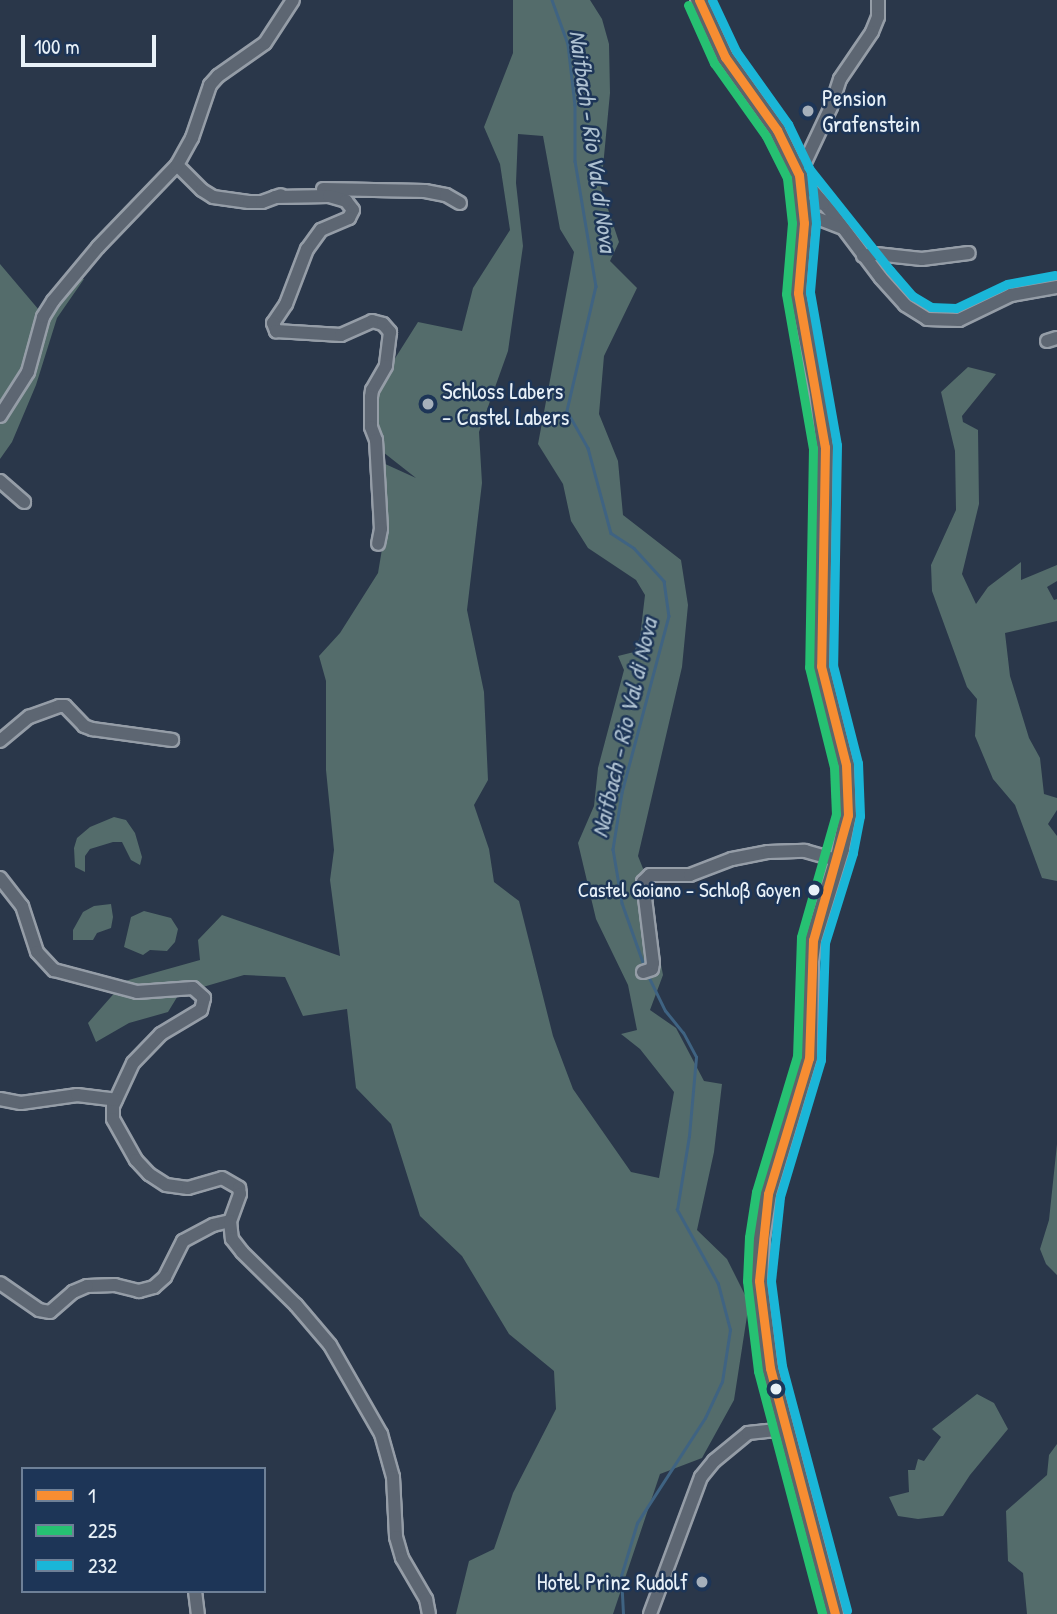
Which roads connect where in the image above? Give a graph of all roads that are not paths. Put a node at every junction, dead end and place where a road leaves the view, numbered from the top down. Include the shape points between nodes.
1 (293, 0) edge
2 (699, 0) edge
3 (878, 0) edge
4 (177, 164) junction
5 (799, 175) junction
6 (275, 197) junction
7 (460, 203) dead end
8 (823, 203) junction
9 (804, 207) junction
10 (837, 226) junction
11 (802, 240) junction
12 (969, 253) dead end
13 (863, 256) junction
14 (1057, 287) edge
15 (0, 416) edge
16 (0, 481) edge
17 (24, 502) dead end
18 (378, 544) dead end
19 (172, 740) dead end
20 (0, 741) edge
21 (838, 860) junction
22 (0, 878) edge
23 (647, 971) dead end
24 (0, 1099) edge
25 (116, 1100) junction
26 (230, 1221) junction
27 (0, 1283) edge
28 (786, 1429) junction
29 (195, 1593) edge
30 (198, 1614) edge
31 (429, 1614) edge
32 (650, 1614) edge
33 (835, 1614) edge

1 - 4 street via 265,43 210,85 192,138
2 - 5 main road via 725,57 777,130
3 - 5 street via 872,32 840,79
4 - 6 street via 213,197 249,202
4 - 15 street via 53,301 43,317 28,372
5 - 8 street
5 - 9 main road
6 - 7 street via 293,190 425,191
6 - 18 street via 329,196 346,201 353,210 349,218 321,230 307,249 273,323 276,331 341,335 372,321 390,332 386,366 371,397 381,518
8 - 9 street
8 - 10 street
9 - 10 street
9 - 11 main road
10 - 11 street via 819,223
10 - 13 street
11 - 21 main road via 798,293 825,447 821,666 848,783 848,815
12 - 13 street via 922,259
13 - 14 street via 905,305 938,321 959,320 1011,295
16 - 17 street
19 - 20 street via 92,729 65,706 58,706 29,717
21 - 23 street via 805,851 768,852 690,875 650,875 643,882 653,963
21 - 28 main road via 817,919 810,961 809,1058 774,1169 761,1238 762,1321
22 - 25 street via 22,906 39,955 54,970 137,992 194,988 204,998 201,1010 161,1034 139,1055
24 - 25 street via 21,1102 77,1095
25 - 26 street via 112,1112 116,1129 149,1174 176,1188 222,1178 239,1188
26 - 27 street via 183,1241 165,1278 155,1287 139,1291 87,1286 50,1312 39,1310
26 - 31 street via 232,1239 242,1252 330,1345 381,1434 393,1477 396,1537
28 - 32 street via 748,1433 701,1477
28 - 33 main road
29 - 30 street

